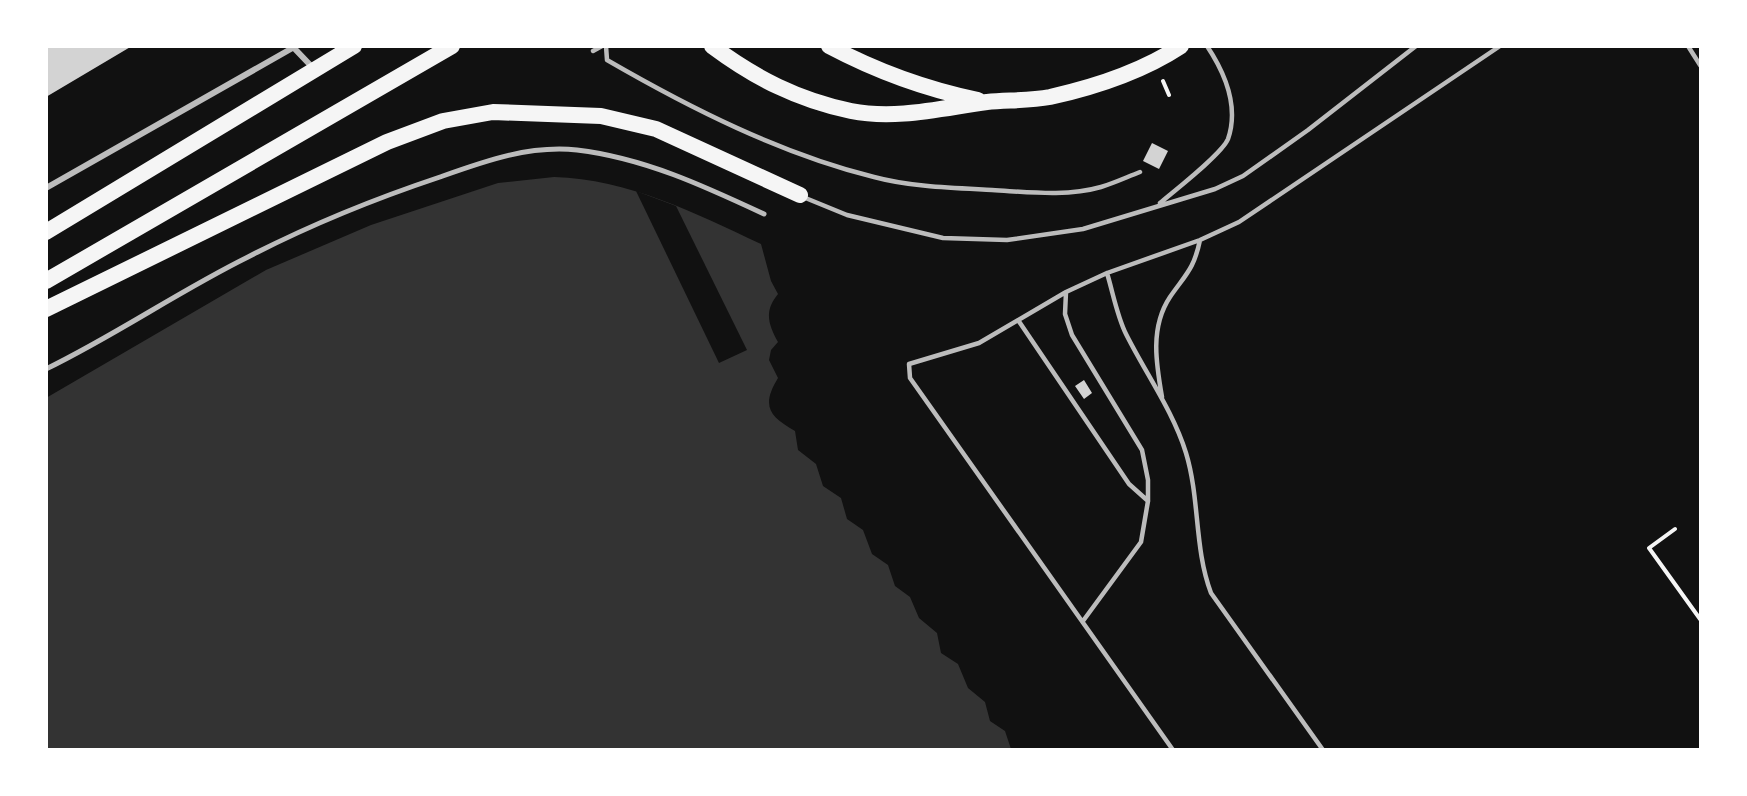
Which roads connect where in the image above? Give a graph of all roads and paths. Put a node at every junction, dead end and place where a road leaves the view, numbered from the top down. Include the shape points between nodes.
1 (354, 46) edge
2 (452, 46) edge
3 (604, 46) edge
4 (712, 46) edge
5 (829, 46) edge
6 (1181, 46) edge
7 (1207, 46) edge
8 (1416, 46) edge
9 (1500, 46) edge
10 (1688, 46) edge
11 (295, 47) edge
12 (592, 51) dead end
13 (1701, 65) edge
14 (315, 70) junction
15 (988, 102) junction
16 (1140, 172) dead end
17 (46, 188) edge
18 (800, 195) joint
19 (1158, 205) junction
20 (764, 214) dead end
21 (46, 232) edge
22 (1200, 240) junction
23 (1107, 273) junction
24 (46, 281) edge
25 (1066, 292) junction
26 (46, 309) edge
27 (1018, 321) junction
28 (46, 369) edge
29 (1162, 400) junction
30 (1148, 501) junction
31 (1674, 529) dead end
32 (1701, 620) edge
33 (1083, 621) junction
34 (1173, 750) edge
35 (1323, 750) edge

1 - 14 highway
2 - 24 highway
3 - 12 lane
3 - 16 lane via 607,60 648,84 797,153 875,178 961,189 1058,193 1100,187
4 - 15 highway via 751,75 795,94 852,111 916,114
5 - 15 highway via 873,69 932,91
6 - 15 highway via 1126,74 1049,97
7 - 19 lane via 1227,86 1232,110 1227,141
8 - 19 lane via 1243,176 1215,189
9 - 22 lane via 1258,211
10 - 13 lane
11 - 14 street
11 - 17 street
14 - 21 highway
18 - 19 lane via 847,215 943,238 1007,240 1083,229
18 - 26 highway via 656,129 601,116 493,112 443,121 387,142
20 - 28 street via 688,178 631,160 576,150 526,150 396,191 309,227 247,257
22 - 23 lane
22 - 29 lane via 1189,274 1162,313 1155,348
23 - 25 lane
23 - 29 lane via 1125,332
25 - 27 lane
25 - 30 lane via 1065,314 1072,335 1142,450
27 - 30 lane via 1129,484
27 - 33 lane via 979,343 909,364 910,378
29 - 35 lane via 1186,453 1202,564 1211,593
30 - 33 lane via 1141,542
31 - 32 path via 1649,548
33 - 34 lane

